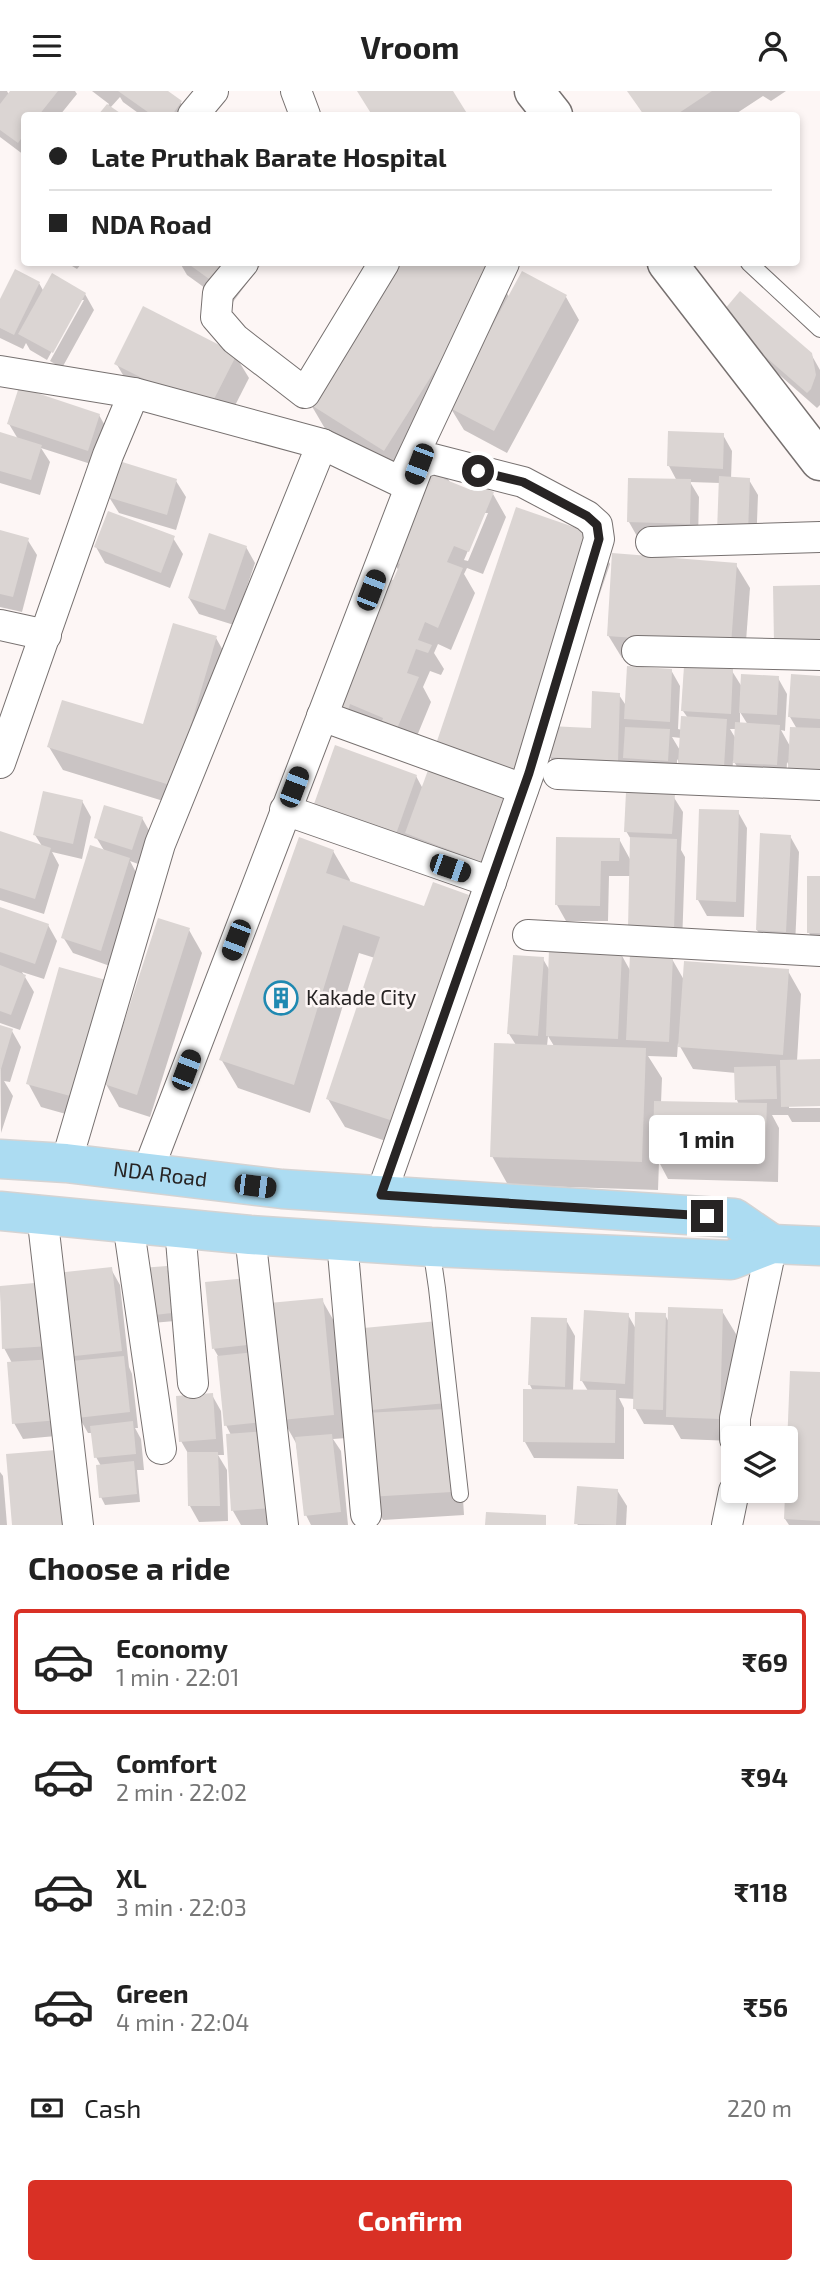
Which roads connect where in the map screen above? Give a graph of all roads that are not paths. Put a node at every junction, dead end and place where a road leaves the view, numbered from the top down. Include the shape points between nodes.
1 (213, 91) edge
2 (296, 91) edge
3 (534, 91) edge
4 (195, 112) edge
5 (305, 112) edge
6 (551, 112) edge
7 (240, 266) edge
8 (382, 266) edge
9 (503, 266) edge
10 (670, 266) edge
11 (752, 266) edge
12 (820, 329) edge
13 (0, 371) edge
14 (134, 393) junction
15 (322, 445) junction
16 (820, 461) edge
17 (820, 537) edge
18 (651, 542) dead end
19 (0, 625) edge
20 (46, 635) junction
21 (637, 651) dead end
22 (820, 655) edge
23 (322, 716) junction
24 (6, 727) edge
25 (0, 763) edge
26 (558, 774) dead end
27 (820, 785) edge
28 (523, 789) junction
29 (285, 810) junction
30 (491, 882) junction
31 (528, 935) dead end
32 (820, 951) edge
33 (0, 1159) edge
34 (66, 1163) junction
35 (146, 1173) junction
36 (381, 1195) junction
37 (0, 1211) edge
38 (42, 1214) junction
39 (128, 1223) junction
40 (180, 1228) junction
41 (250, 1235) junction
42 (342, 1241) junction
43 (772, 1244) junction
44 (820, 1246) edge
45 (431, 1247) junction
46 (193, 1383) dead end
47 (735, 1426) edge
48 (162, 1449) dead end
49 (460, 1495) dead end
50 (732, 1503) edge
51 (366, 1514) dead end
52 (78, 1525) edge
53 (283, 1525) edge
54 (727, 1525) edge

1 - 4 street
2 - 5 street
3 - 6 street
7 - 8 street via 218,293 216,317 235,339 305,393
9 - 15 street via 401,482
10 - 16 street
11 - 12 lane
13 - 14 street
14 - 15 street
14 - 20 street
15 - 34 street via 160,844
17 - 18 street
19 - 20 street
20 - 24 street
21 - 22 street
23 - 28 street
23 - 28 street via 419,464 433,459 523,482 587,516 597,525 599,539
23 - 29 street
24 - 25 street
26 - 27 street
28 - 30 street
29 - 30 street
29 - 35 street
30 - 36 street
31 - 32 street
33 - 34 main road, NDA Road
34 - 35 main road, NDA Road
35 - 36 main road, NDA Road
36 - 43 main road, NDA Road via 734,1218
37 - 38 main road
38 - 39 main road
38 - 52 street
39 - 40 main road
39 - 48 street
40 - 41 main road
40 - 46 street
41 - 42 main road
41 - 53 street
42 - 45 main road
42 - 51 street
43 - 44 main road
43 - 45 main road via 731,1260
43 - 47 street
45 - 49 lane
50 - 54 street

